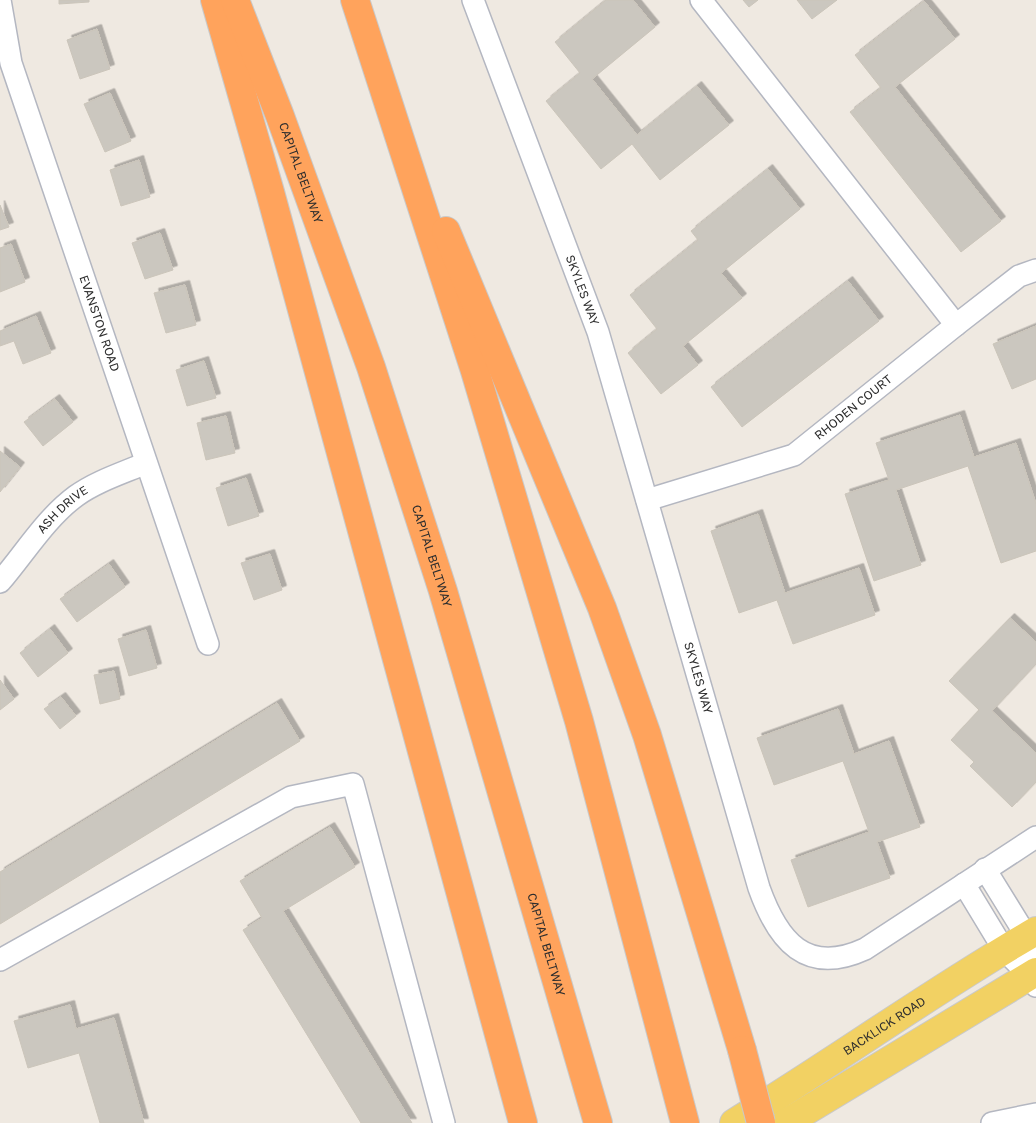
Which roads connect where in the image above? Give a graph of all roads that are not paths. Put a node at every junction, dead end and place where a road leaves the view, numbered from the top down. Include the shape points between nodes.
1 (0, 0) edge
2 (215, 0) edge
3 (235, 0) edge
4 (474, 0) edge
5 (701, 0) edge
6 (359, 10) edge
7 (1036, 270) edge
8 (956, 325) junction
9 (146, 463) junction
10 (647, 500) junction
11 (0, 582) edge
12 (208, 644) dead end
13 (1036, 836) edge
14 (985, 869) junction
15 (964, 884) junction
16 (1022, 939) edge
17 (0, 960) edge
18 (1034, 978) edge
19 (1036, 1114) edge
20 (444, 1123) edge
21 (522, 1123) edge
22 (598, 1123) edge
23 (685, 1123) edge
24 (734, 1123) edge
25 (761, 1123) edge
26 (786, 1123) edge
27 (992, 1123) edge

1 - 9 street, EVANSTON ROAD via 11,63
2 - 21 highway
3 - 22 highway, CAPITAL BELTWAY via 364,349 437,572
4 - 10 street, SKYLES WAY via 598,332
5 - 8 street
6 - 23 highway via 475,372 580,721
6 - 25 highway, bridge via 406,134 602,608 650,744
7 - 8 street, RHODEN COURT via 1019,276
8 - 10 street, RHODEN COURT via 794,455
9 - 11 street, ASH DRIVE via 76,496 45,525
9 - 12 street, EVANSTON ROAD
10 - 15 street, SKYLES WAY via 759,888 766,906 786,937 811,957 845,958
13 - 14 street
14 - 15 street
14 - 16 street
15 - 16 street
16 - 18 street
16 - 24 main road, BACKLICK ROAD
17 - 20 street via 291,797 353,784
18 - 26 main road
19 - 27 street

